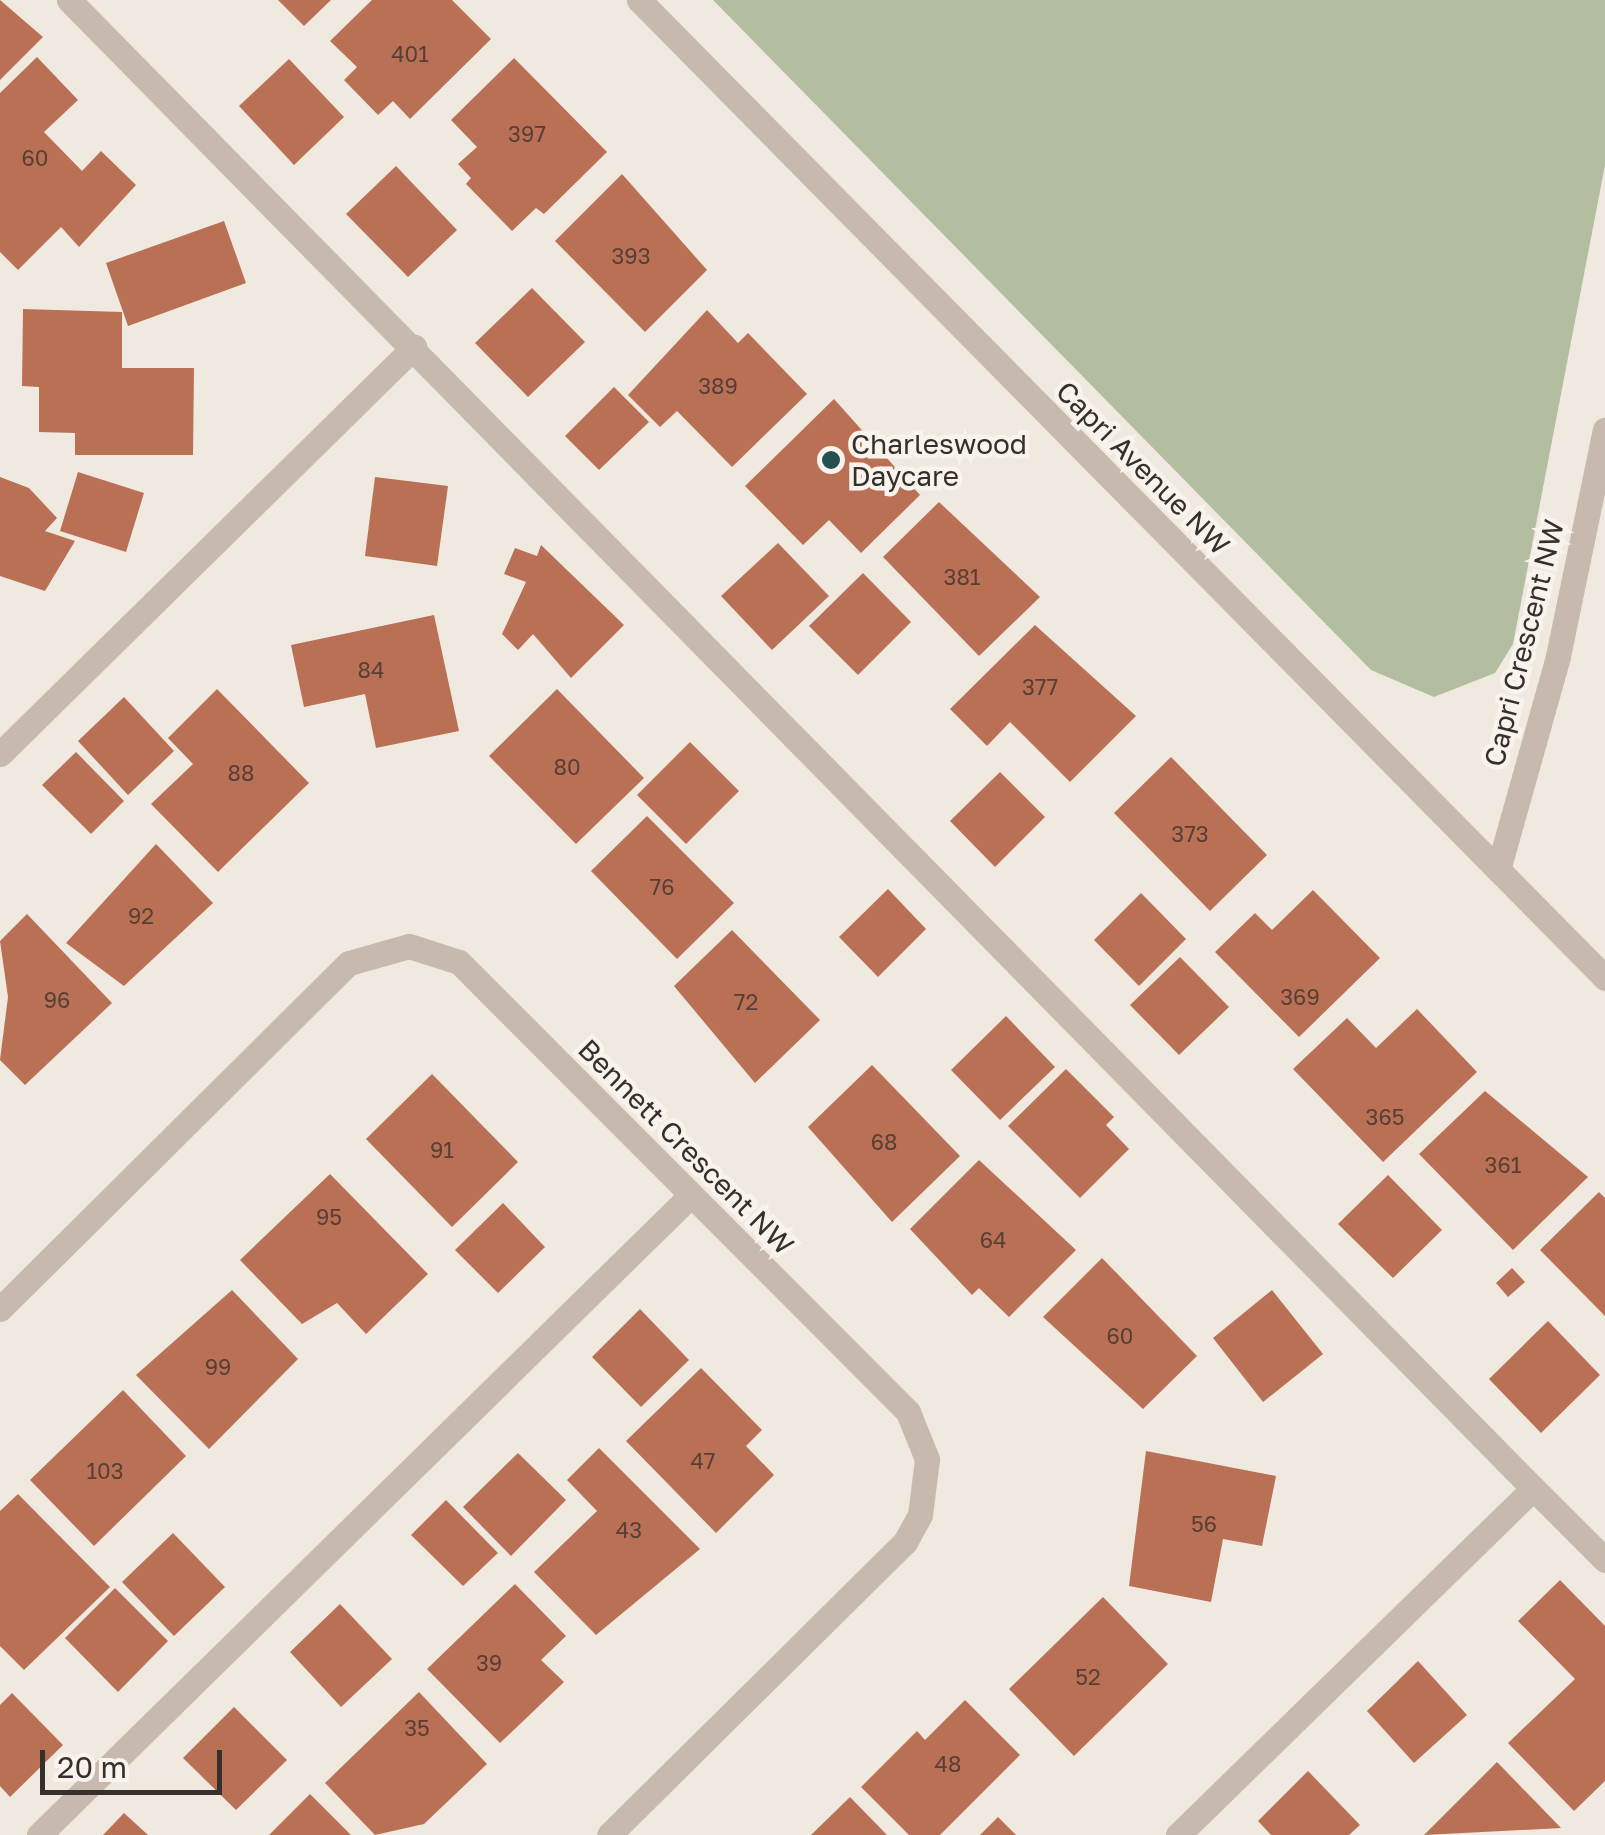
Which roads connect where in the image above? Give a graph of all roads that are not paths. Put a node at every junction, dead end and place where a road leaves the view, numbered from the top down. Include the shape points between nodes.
1 (69, 0) edge
2 (639, 0) edge
3 (414, 347) junction
4 (1605, 430) edge
5 (0, 754) edge
6 (1498, 870) junction
7 (1605, 978) edge
8 (691, 1195) junction
9 (0, 1309) edge
10 (1532, 1488) junction
11 (1605, 1560) edge
12 (39, 1835) edge
13 (609, 1835) edge
14 (1178, 1835) edge

1 - 3 street
2 - 6 street, Capri Avenue NW
3 - 5 street
3 - 10 street
4 - 6 street, Capri Crescent NW via 1558,656
6 - 7 street, Capri Avenue NW
8 - 9 street, Bennett Crescent NW via 459,962 388,947 350,964
8 - 12 street
8 - 13 street, Bennett Crescent NW via 908,1412 928,1486 905,1542
10 - 11 street
10 - 14 street

